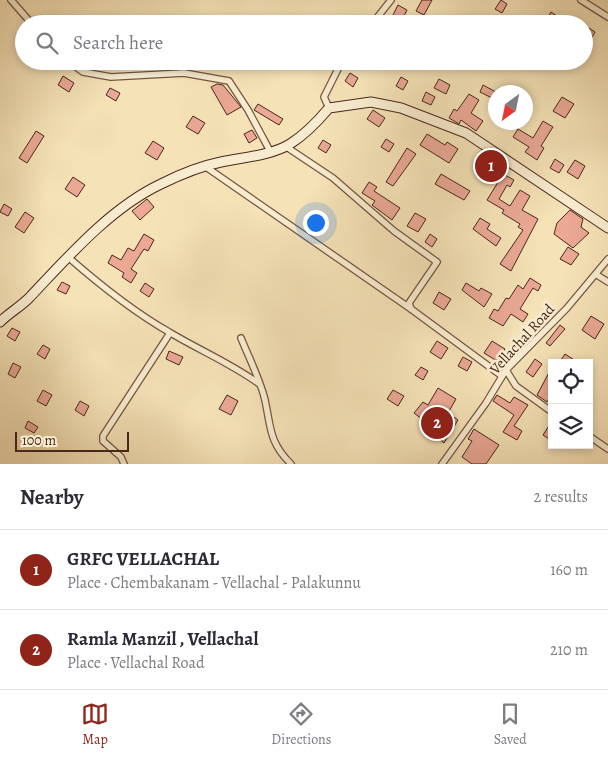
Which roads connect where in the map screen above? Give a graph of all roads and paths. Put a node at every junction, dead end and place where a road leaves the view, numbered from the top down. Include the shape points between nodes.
1 (11, 0) edge
2 (391, 0) edge
3 (581, 0) edge
4 (24, 15) edge
5 (379, 15) edge
6 (608, 17) edge
7 (80, 70) edge
8 (338, 70) edge
9 (329, 108) junction
10 (285, 146) junction
11 (270, 152) junction
12 (206, 167) junction
13 (608, 228) edge
14 (68, 256) junction
15 (608, 259) edge
16 (597, 275) junction
17 (608, 282) edge
18 (411, 309) junction
19 (0, 322) edge
20 (170, 333) junction
21 (241, 338) dead end
22 (504, 373) junction
23 (258, 383) junction
24 (548, 409) edge
25 (593, 439) edge
26 (608, 449) edge
27 (124, 464) edge
28 (291, 464) edge
29 (442, 464) edge

1 - 4 street
2 - 5 street
3 - 6 street
7 - 11 street via 111,77 184,73 229,81
8 - 9 street via 324,97
9 - 10 main road via 314,125
9 - 13 main road via 371,102 401,108 466,134
10 - 11 main road
10 - 18 street via 334,178 382,221 437,262 409,303
11 - 12 main road
12 - 14 main road via 159,185 124,207
12 - 18 street
14 - 19 main road via 28,299
14 - 20 street via 108,292
15 - 16 street, Vellachal Road
16 - 17 street
16 - 22 street, Vellachal Road
18 - 22 street
20 - 23 street via 235,366
20 - 27 street via 103,436 102,441 121,457
21 - 23 street
22 - 24 street
22 - 29 street, Vellachal Road
23 - 28 street via 274,443
25 - 26 street

